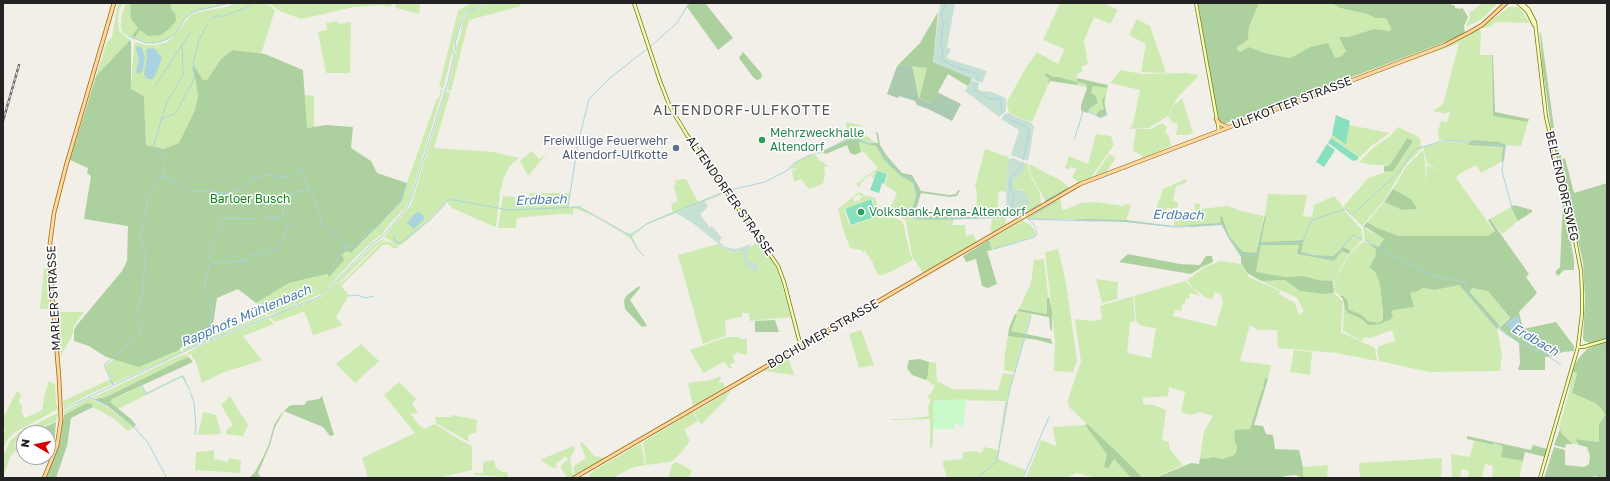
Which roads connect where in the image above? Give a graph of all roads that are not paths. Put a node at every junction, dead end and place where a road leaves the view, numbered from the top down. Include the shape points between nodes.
1 (114, 3) edge
2 (634, 3) edge
3 (1196, 3) edge
4 (1506, 3) edge
5 (1518, 3) edge
6 (1522, 3) edge
7 (1535, 25) junction
8 (1216, 119) junction
9 (1228, 127) junction
10 (1218, 130) junction
11 (1071, 189) joint
12 (1607, 340) edge
13 (801, 347) junction
14 (1578, 347) junction
15 (44, 478) edge
16 (574, 478) edge
17 (1540, 478) edge

1 - 15 main road, MARLER STRASSE via 58,194 51,233 51,290 61,417 57,446
2 - 13 street, ALTENDORFER STRASSE via 670,107 778,266
3 - 8 street
4 - 9 main road, ULFKOTTER STRASSE via 1482,25 1445,45
5 - 7 street, BELLENDORFSWEG
6 - 7 street, BELLENDORFSWEG via 1531,14
7 - 14 street, BELLENDORFSWEG via 1546,117 1581,271 1582,306
8 - 9 main road
8 - 10 street
9 - 10 main road, ULFKOTTER STRASSE
10 - 11 main road, ULFKOTTER STRASSE
11 - 13 main road, BOCHUMER STRASSE
12 - 14 street
13 - 16 main road, BOCHUMER STRASSE
14 - 17 street, BELLENDORFSWEG

